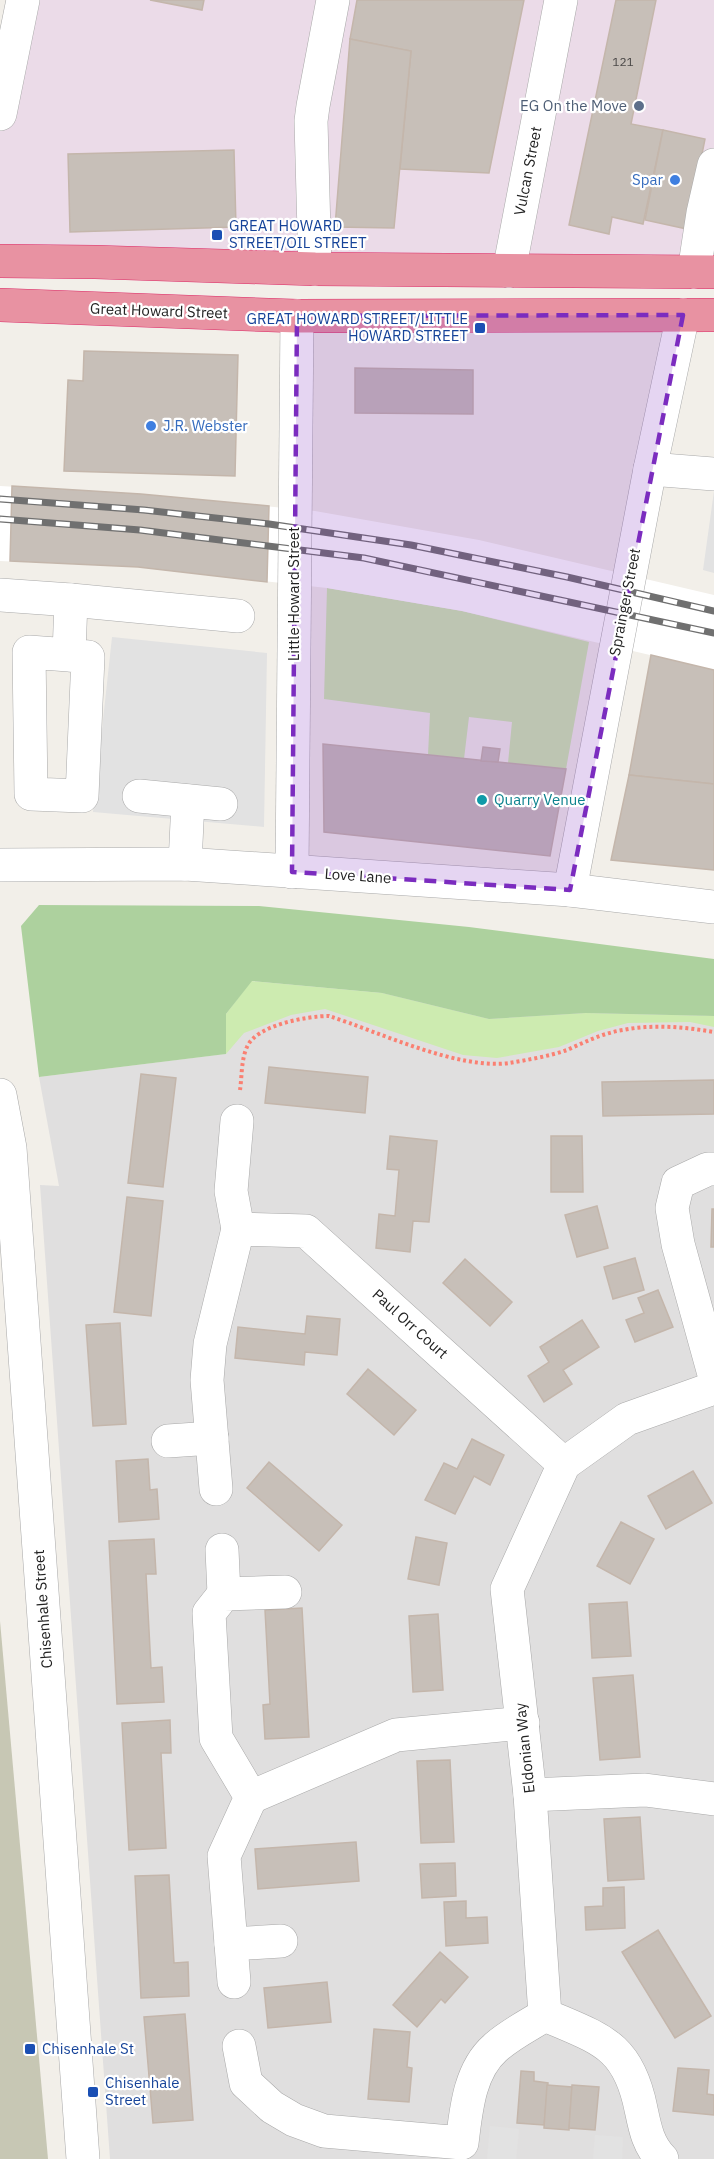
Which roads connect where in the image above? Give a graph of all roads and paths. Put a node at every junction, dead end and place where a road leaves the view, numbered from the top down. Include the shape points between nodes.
1 (23, 0) edge
2 (333, 0) edge
3 (561, 0) edge
4 (0, 114) edge
5 (714, 165) edge
6 (0, 261) edge
7 (315, 269) junction
8 (509, 271) junction
9 (704, 272) edge
10 (0, 305) edge
11 (699, 315) edge
12 (297, 316) junction
13 (650, 469) junction
14 (714, 474) edge
15 (0, 595) edge
16 (71, 600) junction
17 (238, 616) dead end
18 (69, 656) dead end
19 (139, 796) dead end
20 (188, 801) junction
21 (221, 804) dead end
22 (185, 864) junction
23 (0, 865) edge
24 (292, 872) junction
25 (570, 890) junction
26 (714, 907) edge
27 (714, 1032) edge
28 (0, 1095) edge
29 (237, 1121) joint
30 (714, 1169) edge
31 (238, 1229) junction
32 (714, 1374) edge
33 (714, 1388) edge
34 (212, 1438) junction
35 (168, 1441) dead end
36 (564, 1464) junction
37 (216, 1489) dead end
38 (222, 1550) dead end
39 (285, 1592) dead end
40 (224, 1594) junction
41 (523, 1723) junction
42 (530, 1795) junction
43 (251, 1797) junction
44 (714, 1798) edge
45 (281, 1941) dead end
46 (231, 1944) junction
47 (234, 1982) dead end
48 (545, 2015) junction
49 (239, 2046) dead end
50 (83, 2159) edge
51 (662, 2159) edge

1 - 4 street
2 - 7 street via 312,114
3 - 8 street, Vulcan Street
5 - 9 street via 703,213
6 - 7 highway
7 - 8 highway
8 - 9 highway
10 - 12 highway, Great Howard Street
11 - 12 highway, Great Howard Street
11 - 13 street, Sprainger Street
12 - 24 street, Little Howard Street
13 - 14 street
13 - 25 street, Sprainger Street
15 - 16 street
16 - 17 street
16 - 18 street
19 - 20 street
20 - 21 street
20 - 22 street
22 - 23 street, Love Lane
22 - 24 street, Love Lane
24 - 25 street, Love Lane
25 - 26 street, Love Lane
27 - 29 path via 650,1026 587,1040 565,1051 508,1063 481,1063 427,1050 328,1016 315,1016 289,1021 259,1034 247,1046
28 - 50 street, Chisenhale Street via 10,1148
29 - 31 street via 231,1191
30 - 32 street via 678,1184 672,1208 678,1244
31 - 34 street via 210,1344 207,1380
31 - 36 street, Paul Orr Court via 306,1231
33 - 36 street, Eldonian Way via 627,1419
34 - 35 street
34 - 37 street
36 - 41 street, Eldonian Way via 507,1589
38 - 40 street
39 - 40 street
40 - 43 street via 209,1613 216,1738
41 - 42 street, Eldonian Way
41 - 43 street via 396,1735
42 - 44 street via 645,1790
42 - 48 street, Eldonian Way
43 - 46 street via 224,1856
45 - 46 street
46 - 47 street
48 - 49 street via 494,2049 477,2072 467,2100 462,2143 324,2130 294,2120 272,2107 246,2083
48 - 51 street via 605,2042 622,2058 633,2079 647,2138

